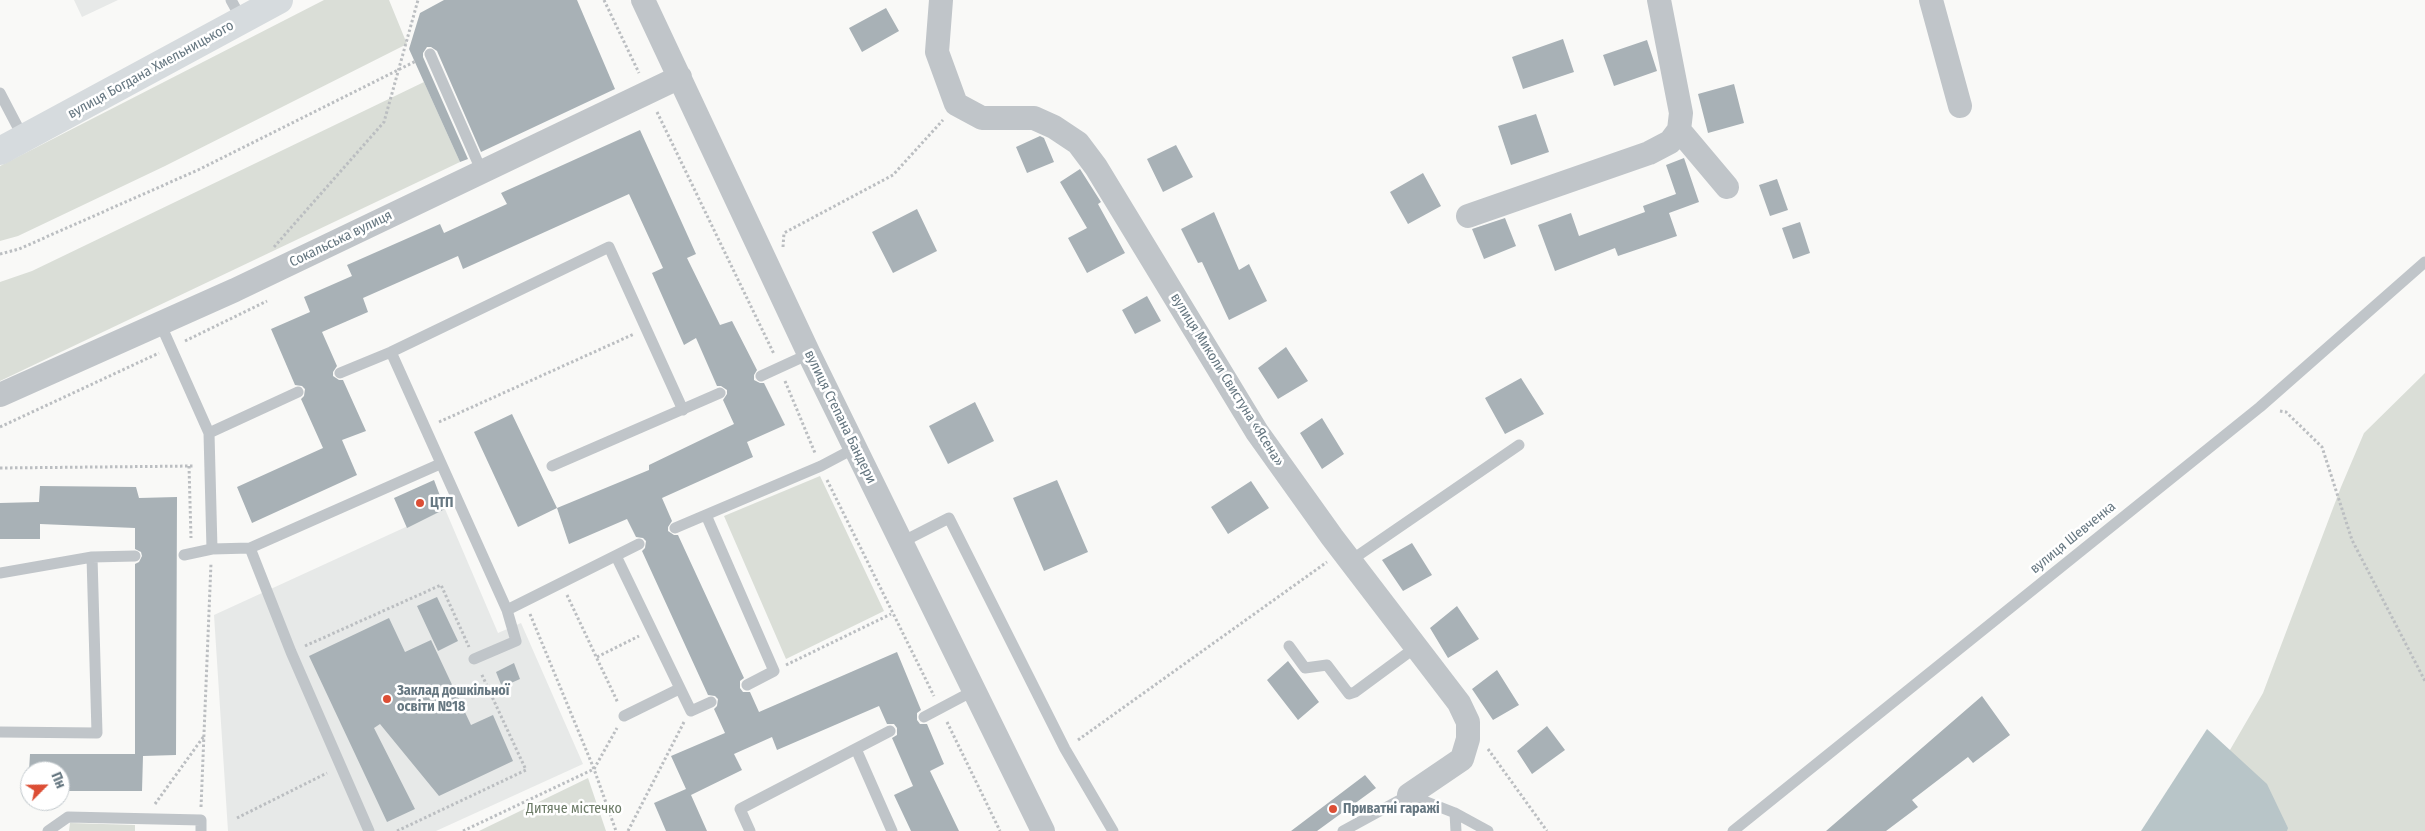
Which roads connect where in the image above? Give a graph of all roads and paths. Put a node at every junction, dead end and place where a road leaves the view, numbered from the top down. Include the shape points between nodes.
1 (279, 0) edge
2 (418, 0) edge
3 (604, 0) edge
4 (643, 0) edge
5 (941, 0) edge
6 (1659, 0) edge
7 (1932, 0) edge
8 (236, 10) edge
9 (430, 54) joint
10 (399, 70) junction
11 (680, 77) junction
12 (0, 93) edge
13 (653, 102) junction
14 (956, 104) junction
15 (1960, 106) dead end
16 (648, 116) dead end
17 (1679, 130) junction
18 (12, 145) edge
19 (482, 172) junction
20 (1727, 187) dead end
21 (1468, 216) dead end
22 (783, 252) dead end
23 (0, 254) edge
24 (267, 254) dead end
25 (2425, 262) edge
26 (268, 300) dead end
27 (160, 323) junction
28 (646, 328) junction
29 (171, 348) junction
30 (391, 352) junction
31 (809, 354) junction
32 (780, 368) junction
33 (340, 373) dead end
34 (761, 376) dead end
35 (298, 392) dead end
36 (720, 393) dead end
37 (0, 395) edge
38 (2260, 407) junction
39 (683, 410) junction
40 (0, 427) edge
41 (425, 429) junction
42 (209, 433) junction
43 (1519, 445) dead end
44 (855, 448) junction
45 (440, 464) junction
46 (188, 466) junction
47 (210, 466) junction
48 (552, 466) dead end
49 (820, 466) junction
50 (0, 468) edge
51 (706, 515) junction
52 (675, 528) dead end
53 (902, 542) junction
54 (639, 544) dead end
55 (250, 548) junction
56 (212, 549) junction
57 (188, 555) joint
58 (135, 556) dead end
59 (616, 556) junction
60 (1346, 556) junction
61 (92, 557) junction
62 (0, 573) edge
63 (562, 583) junction
64 (526, 602) junction
65 (507, 610) junction
66 (891, 614) junction
67 (650, 630) junction
68 (1289, 646) dead end
69 (1416, 647) junction
70 (291, 652) junction
71 (597, 657) junction
72 (474, 659) junction
73 (774, 671) junction
74 (2425, 681) edge
75 (747, 685) dead end
76 (679, 690) junction
77 (976, 690) junction
78 (711, 702) dead end
79 (940, 709) junction
80 (690, 711) junction
81 (624, 716) junction
82 (924, 717) dead end
83 (1468, 722) junction
84 (890, 731) dead end
85 (0, 732) edge
86 (204, 735) junction
87 (856, 749) junction
88 (1065, 749) junction
89 (341, 766) junction
90 (594, 769) junction
91 (1409, 795) junction
92 (1455, 814) junction
93 (238, 818) dead end
94 (145, 819) junction
95 (201, 826) edge
96 (48, 831) edge
97 (369, 831) edge
98 (397, 831) edge
99 (463, 831) edge
100 (616, 831) edge
101 (628, 831) edge
102 (750, 831) edge
103 (892, 831) edge
104 (1000, 831) edge
105 (1043, 831) edge
106 (1113, 831) edge
107 (1343, 831) edge
108 (1456, 831) edge
109 (1488, 831) edge
110 (1547, 831) edge
111 (1733, 831) edge

1 - 8 street, вулиця Богдана Хмельницького
2 - 10 path
3 - 13 path
4 - 11 street, вулиця Степана Бандери
5 - 14 street via 937,52
6 - 17 street via 1681,113
7 - 15 street
8 - 18 street, вулиця Богдана Хмельницького
9 - 10 path
9 - 19 lane
10 - 23 path via 198,170 19,249
10 - 24 path via 384,122
11 - 13 street, Сокальська вулиця
11 - 31 street, вулиця Степана Бандери
12 - 18 lane, вулиця Богдана Хмельницького
13 - 16 path
13 - 19 street, Сокальська вулиця
13 - 32 path
14 - 22 path via 893,175 784,234
14 - 60 street, вулиця Миколи Свистуна «Ясена» via 982,118 1034,118 1078,143 1096,167 1257,432
17 - 20 street
17 - 21 street via 1670,142 1649,152
19 - 27 street, Сокальська вулиця
25 - 38 lane, вулиця Шевченка
26 - 29 path
27 - 29 lane
27 - 37 street, Сокальська вулиця
28 - 30 lane via 609,247
28 - 39 lane
28 - 41 path
29 - 40 path
29 - 42 lane
30 - 33 lane
30 - 41 lane
31 - 32 lane
31 - 44 street, вулиця Степана Бандери
32 - 34 lane
32 - 49 path
35 - 42 lane
36 - 39 lane
38 - 74 path via 2286,412 2322,446 2352,540
38 - 111 lane, вулиця Шевченка
39 - 48 lane
41 - 45 lane
42 - 47 lane
43 - 60 lane
44 - 49 lane
44 - 53 street, вулиця Степана Бандери
45 - 55 lane
45 - 65 lane
46 - 47 path
46 - 50 path
46 - 57 path
47 - 56 lane
49 - 51 lane
49 - 66 path
51 - 52 lane
51 - 73 lane
53 - 77 street, вулиця Степана Бандери
53 - 88 lane via 949,518
54 - 59 lane
55 - 56 lane
55 - 70 lane
56 - 57 lane
56 - 86 path
58 - 61 lane
59 - 63 lane
59 - 67 lane
60 - 69 street, вулиця Миколи Свистуна «Ясена»
60 - 88 path via 1308,577
61 - 62 lane
61 - 85 lane via 97,733
63 - 64 lane
63 - 71 path
64 - 65 lane
64 - 90 path
65 - 72 lane via 516,641
66 - 73 path
66 - 79 path
67 - 71 path
67 - 76 lane
68 - 69 lane via 1305,668 1327,665 1350,694
69 - 83 street, вулиця Миколи Свистуна «Ясена» via 1459,703
70 - 72 path via 441,585
70 - 89 lane
71 - 81 path
72 - 98 path via 526,770
73 - 75 lane
76 - 80 lane
76 - 81 lane
77 - 79 lane
77 - 105 street, вулиця Степана Бандери
78 - 80 lane
79 - 82 lane
79 - 104 path
80 - 101 path
81 - 90 path
83 - 91 street via 1468,739 1462,759
83 - 110 path
84 - 87 lane
86 - 94 path
86 - 95 path
87 - 102 lane via 740,809
87 - 103 lane
88 - 106 lane
89 - 93 path
89 - 97 lane
90 - 99 path
90 - 100 path
91 - 92 lane
91 - 107 lane
92 - 108 lane
92 - 109 lane
94 - 95 lane
94 - 96 lane via 68,817

